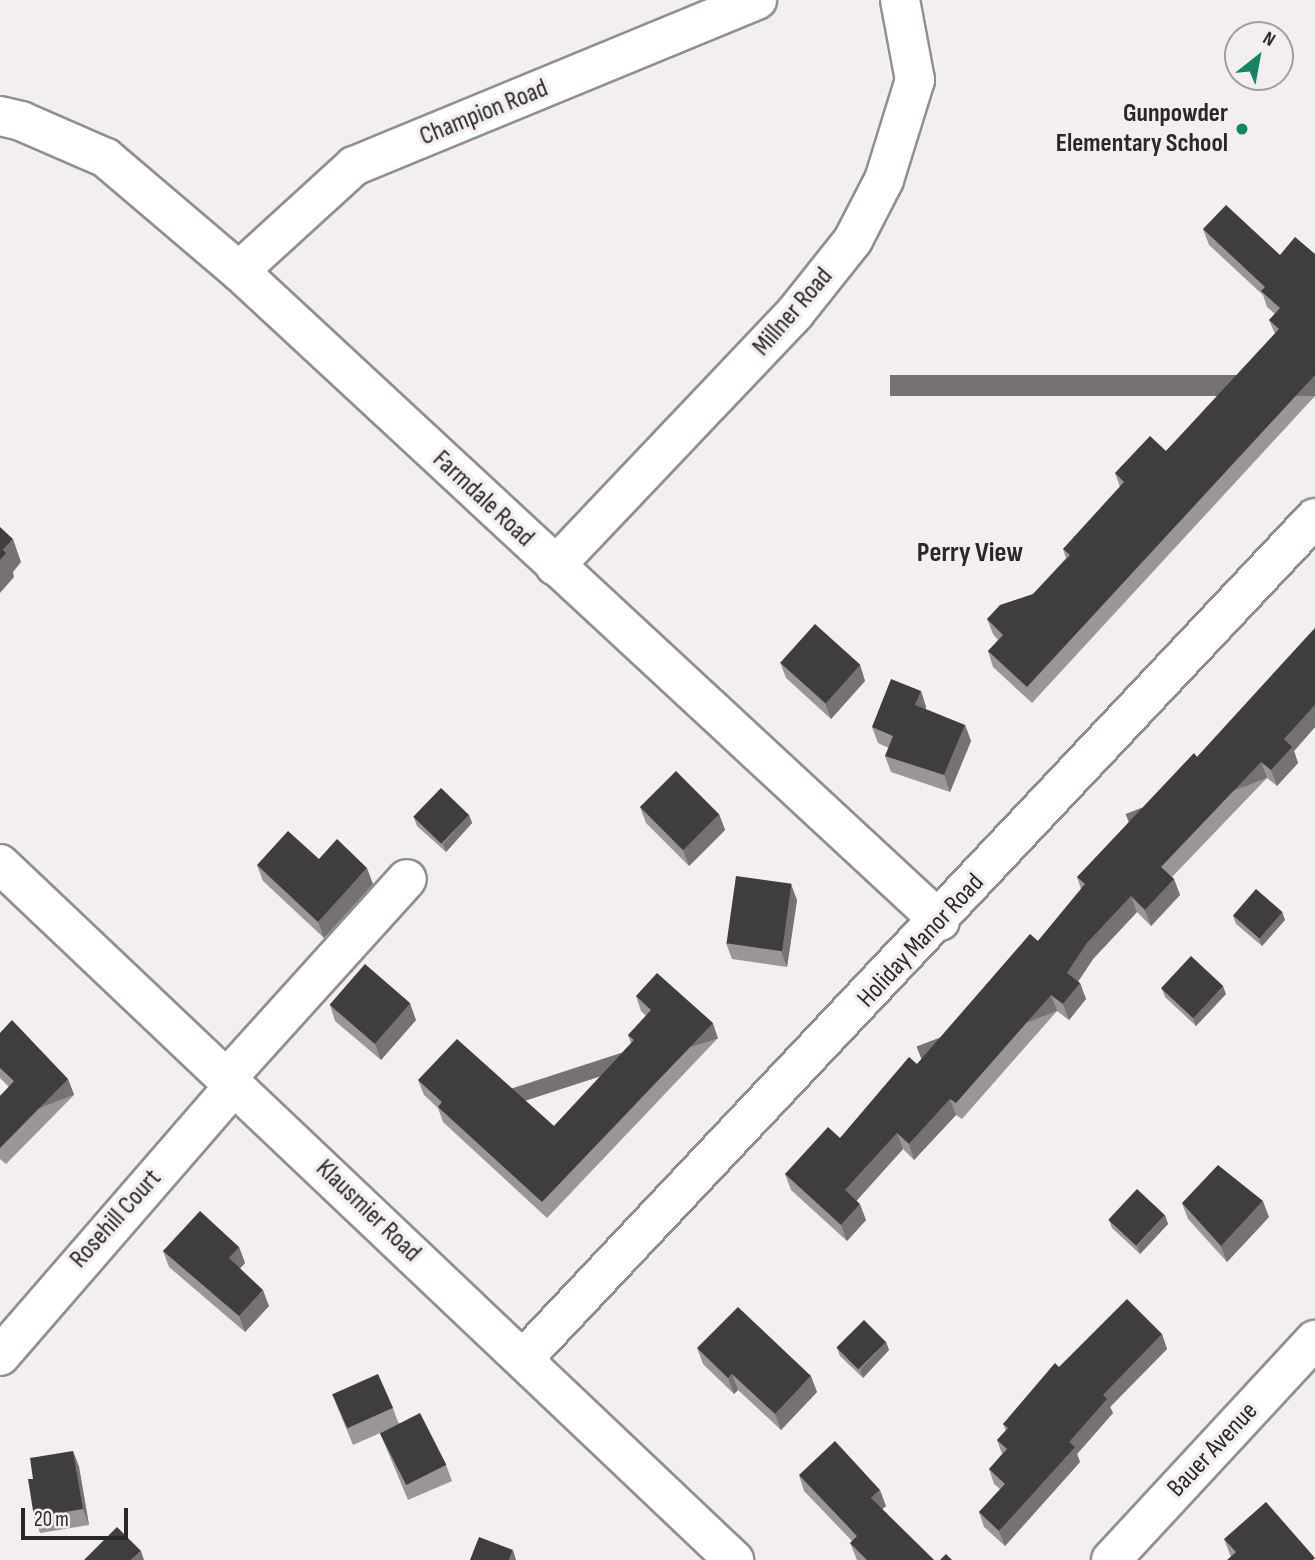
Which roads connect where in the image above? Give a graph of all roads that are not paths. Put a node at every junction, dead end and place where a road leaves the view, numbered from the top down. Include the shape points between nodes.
1 (757, 0) edge
2 (900, 0) edge
3 (0, 116) edge
4 (239, 271) junction
5 (1315, 518) edge
6 (555, 566) junction
7 (0, 864) edge
8 (407, 879) dead end
9 (940, 921) junction
10 (231, 1081) junction
11 (1315, 1340) edge
12 (0, 1356) edge
13 (523, 1359) junction
14 (734, 1560) edge
15 (1111, 1560) edge

1 - 4 street, Champion Road via 354,166
2 - 6 street, Millner Road via 915,80 884,180 853,240 795,313
3 - 4 street, Farmdale Road via 106,158
4 - 6 street, Farmdale Road
5 - 9 street, Holiday Manor Road
6 - 9 street, Farmdale Road
7 - 10 street, Klausmier Road
8 - 10 street, Rosehill Court
9 - 13 street, Holiday Manor Road
10 - 12 street, Rosehill Court
10 - 13 street, Klausmier Road
11 - 15 street, Bauer Avenue
13 - 14 street, Klausmier Road

